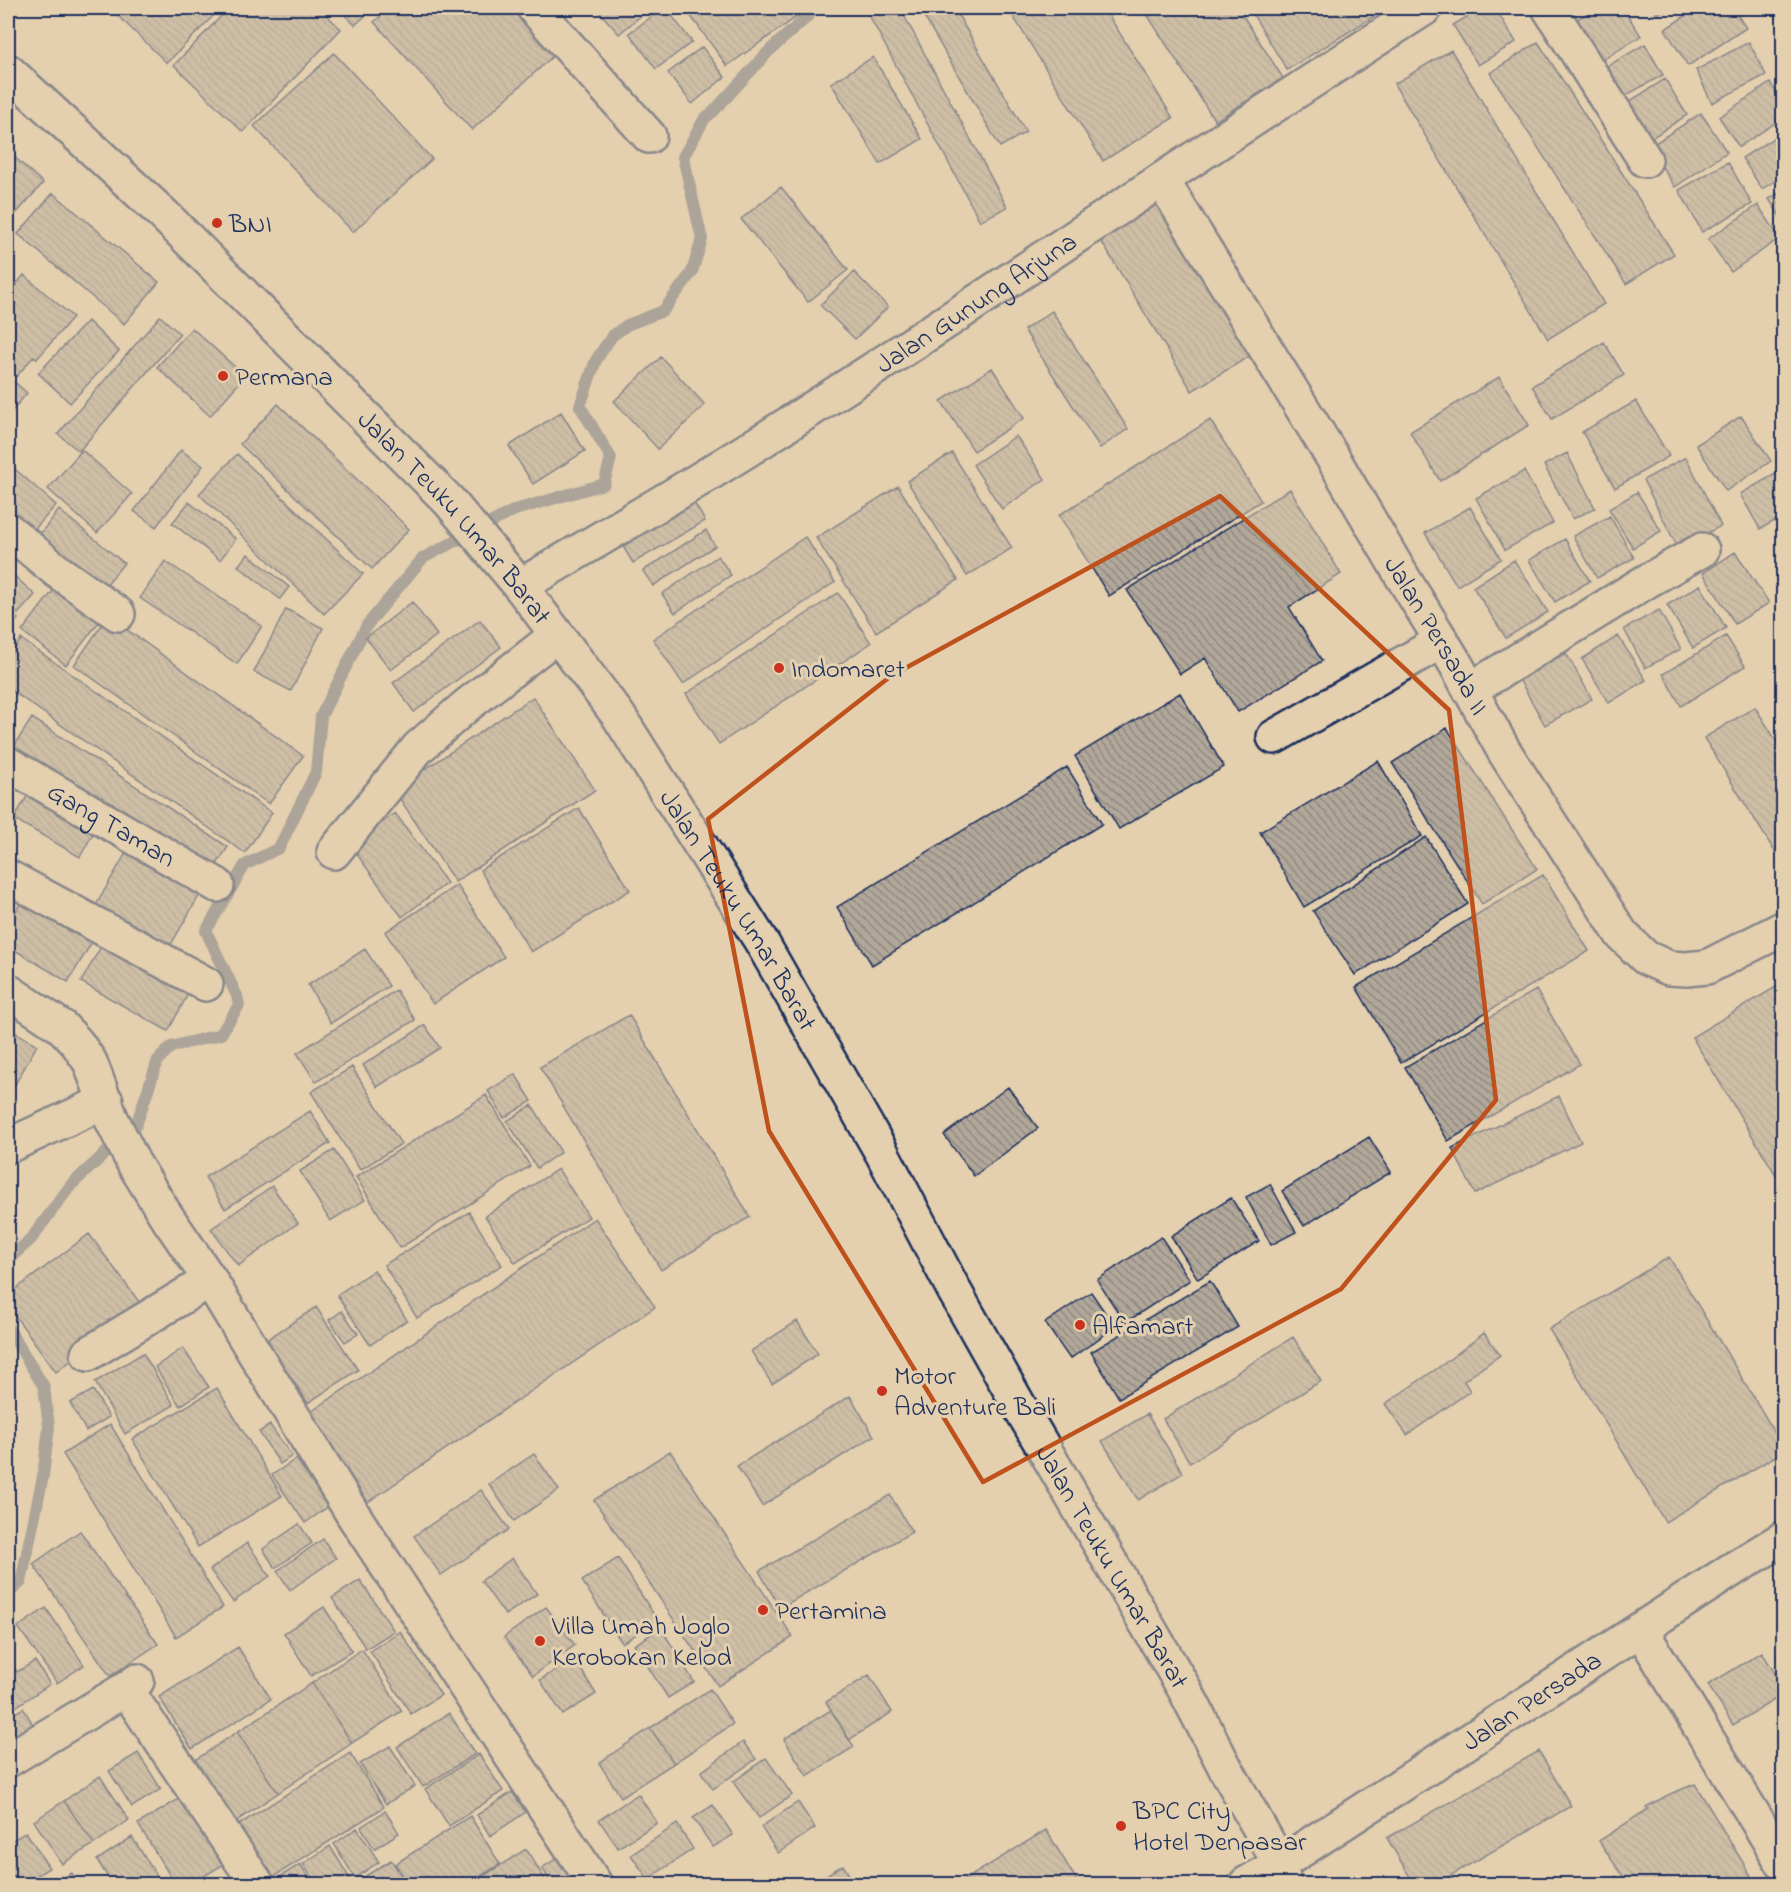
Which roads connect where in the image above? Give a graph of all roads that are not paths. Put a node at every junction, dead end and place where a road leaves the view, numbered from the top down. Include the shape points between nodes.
1 (534, 8) edge
2 (1425, 8) edge
3 (1549, 8) edge
4 (8, 71) edge
5 (649, 136) dead end
6 (1645, 160) dead end
7 (1162, 180) junction
8 (8, 530) edge
9 (1702, 550) dead end
10 (513, 578) junction
11 (118, 614) dead end
12 (557, 635) junction
13 (1442, 641) junction
14 (1470, 690) junction
15 (1274, 737) dead end
16 (8, 764) edge
17 (334, 852) dead end
18 (8, 877) edge
19 (217, 885) dead end
20 (1784, 928) edge
21 (206, 984) dead end
22 (8, 991) edge
23 (108, 1109) junction
24 (8, 1146) edge
25 (210, 1280) junction
26 (88, 1354) dead end
27 (1784, 1538) edge
28 (1641, 1630) junction
29 (8, 1760) edge
30 (1784, 1865) edge
31 (1282, 1874) edge
32 (257, 1884) edge
33 (595, 1884) edge
34 (1246, 1884) edge

1 - 5 street
2 - 7 street, Jalan Gunung Arjuna
3 - 6 street
4 - 10 street, Jalan Teuku Umar Barat via 164,215 449,501
7 - 10 street, Jalan Gunung Arjuna via 750,448
7 - 13 street, Jalan Persada II
8 - 11 street
9 - 14 street
10 - 12 street, Jalan Teuku Umar Barat
12 - 17 street via 418,748
12 - 31 street, Jalan Teuku Umar Barat via 618,715 761,941 1015,1399 1185,1690
13 - 14 street, Jalan Persada II
13 - 15 street
14 - 20 street, Jalan Persada II via 1504,751 1622,935 1646,958 1669,968 1707,967
16 - 19 street, Gang Taman
18 - 21 street
22 - 23 street via 62,1027 77,1043 90,1062
23 - 24 street
23 - 25 street via 133,1162
25 - 26 street
25 - 33 street via 354,1516
27 - 28 street, Jalan Persada
28 - 30 street
28 - 31 street, Jalan Persada
29 - 32 street via 132,1685
31 - 34 street, Jalan Persada

